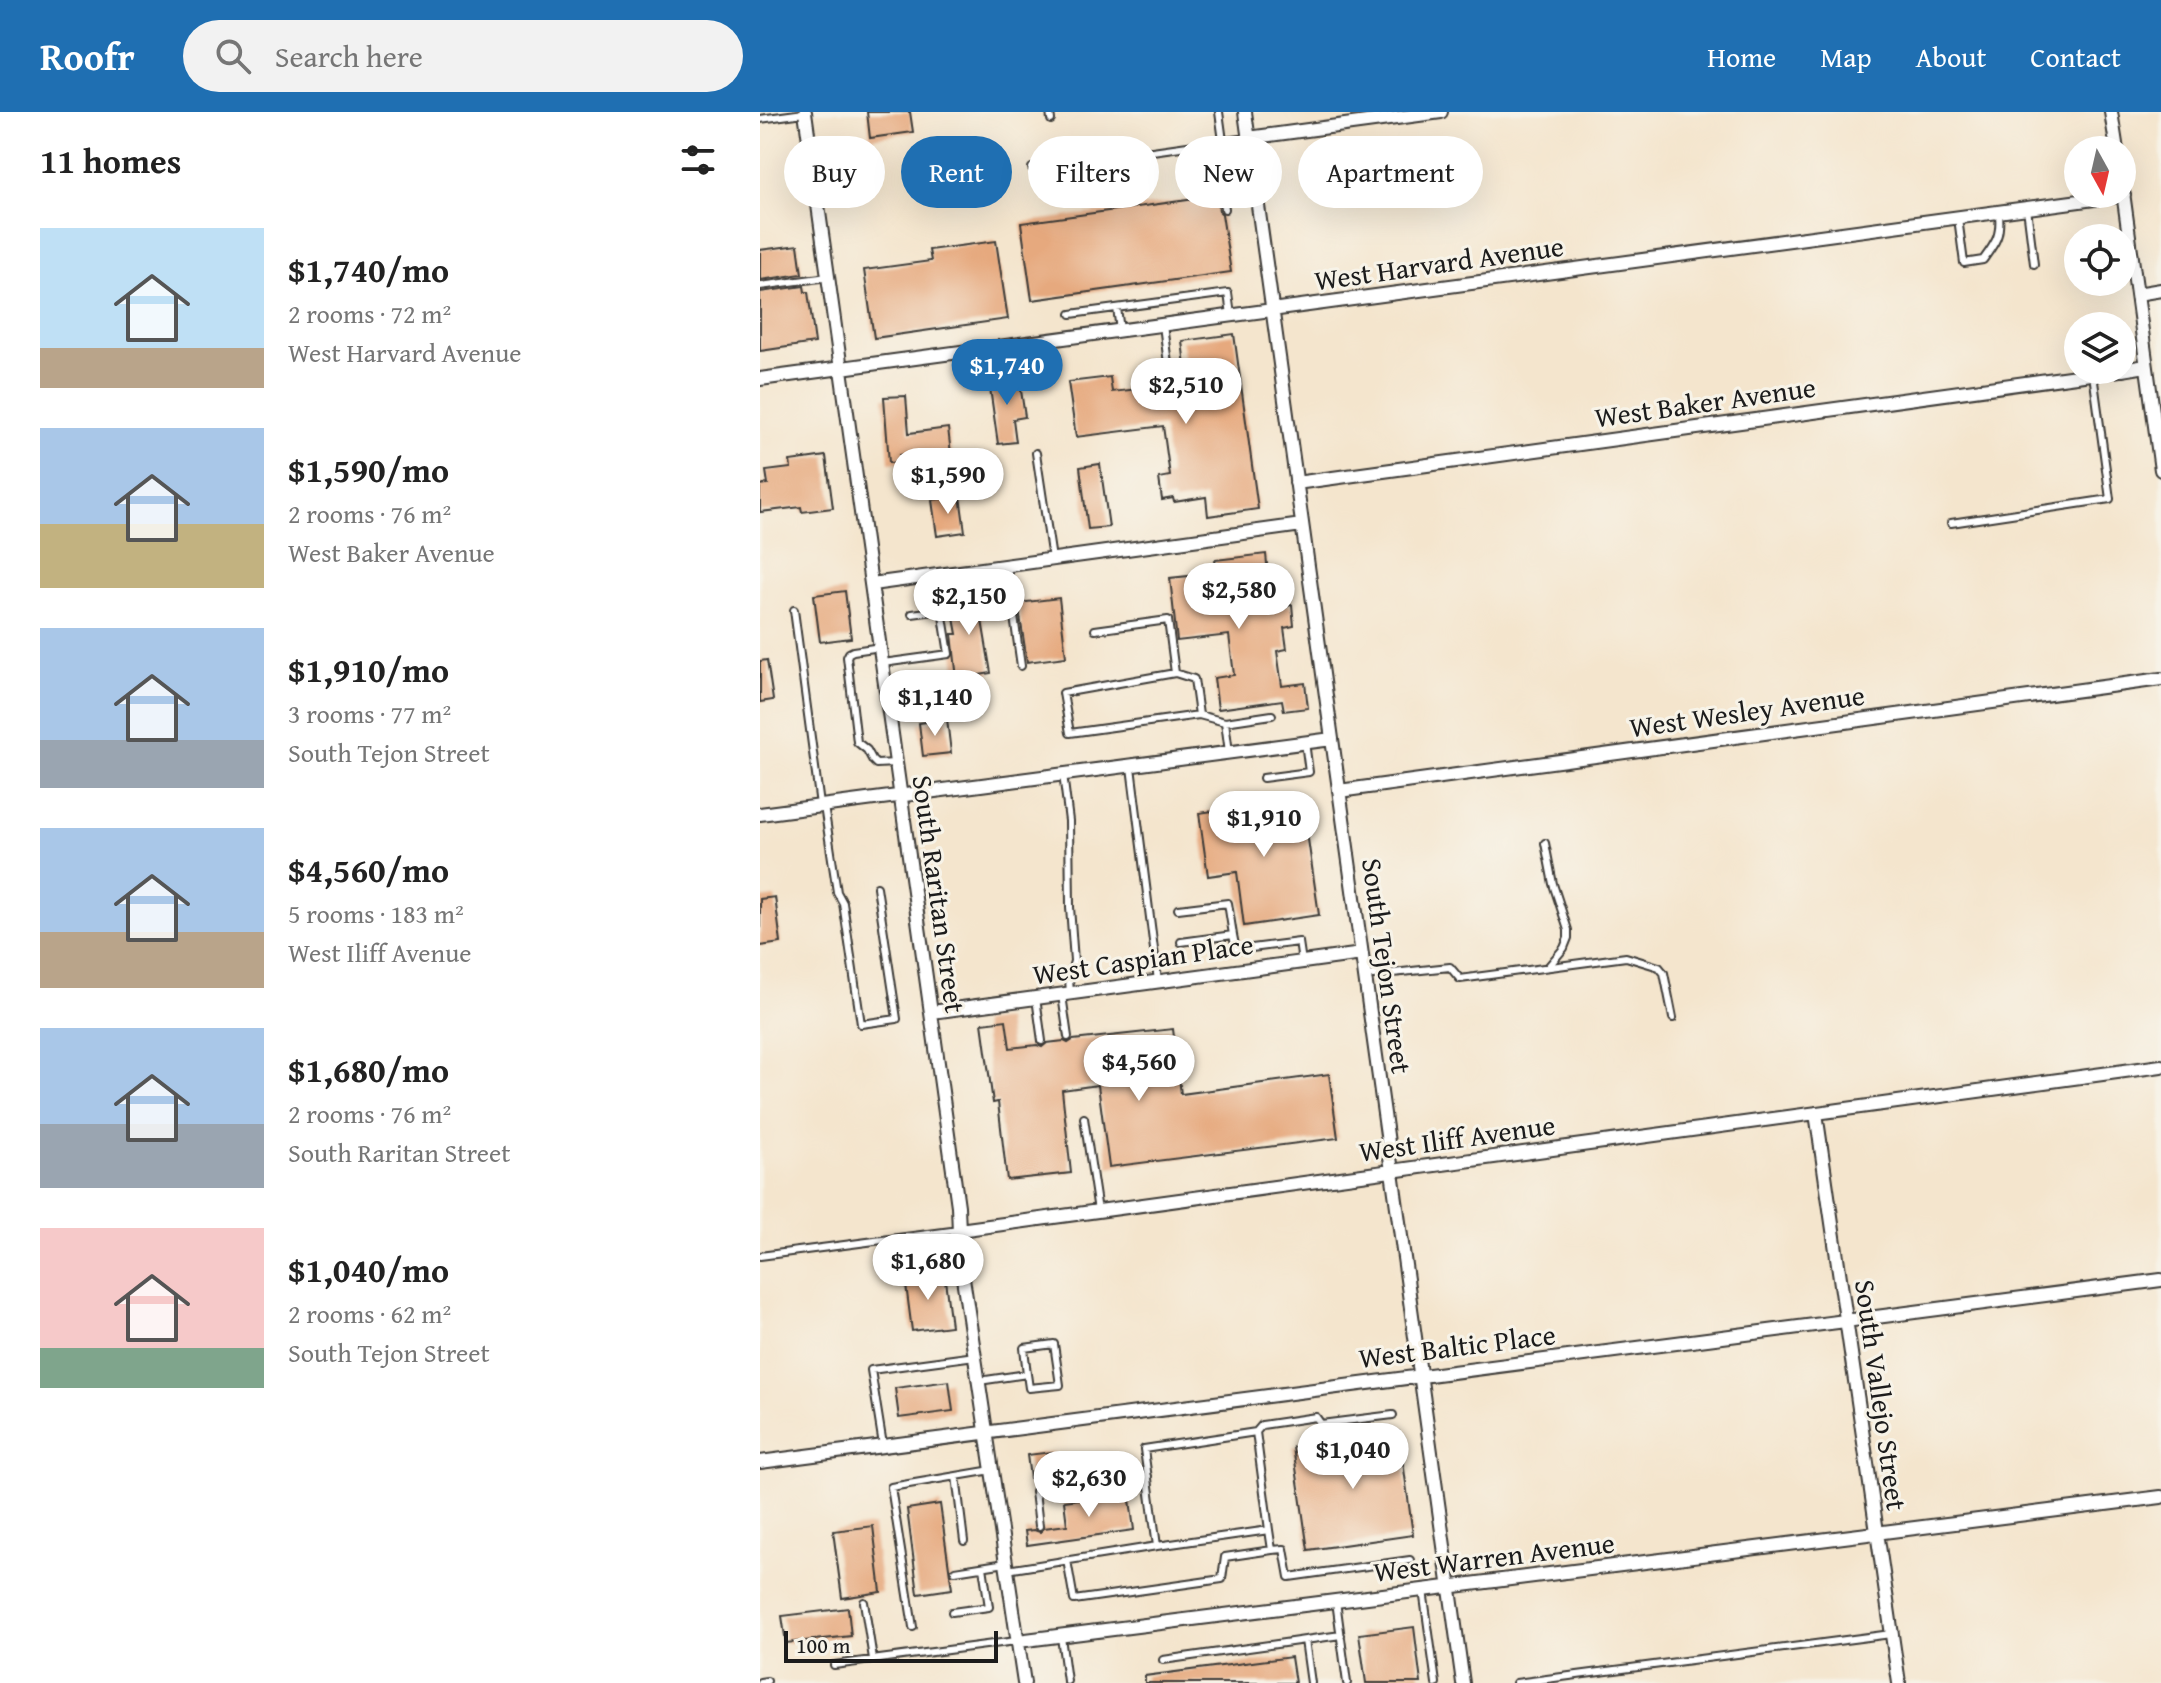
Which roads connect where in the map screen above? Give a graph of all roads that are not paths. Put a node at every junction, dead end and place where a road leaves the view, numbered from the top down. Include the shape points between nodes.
1 (805, 112) edge
2 (1219, 112) edge
3 (1245, 112) edge
4 (1441, 112) edge
5 (2111, 112) edge
6 (760, 119) edge
7 (1220, 136) edge
8 (1248, 136) edge
9 (1263, 136) edge
10 (2115, 136) edge
11 (2064, 201) edge
12 (1258, 208) edge
13 (2027, 208) junction
14 (2125, 208) edge
15 (1999, 212) junction
16 (1958, 218) junction
17 (2034, 264) dead end
18 (829, 277) junction
19 (760, 286) edge
20 (2161, 290) edge
21 (2137, 294) junction
22 (1117, 308) junction
23 (1272, 309) junction
24 (1071, 314) dead end
25 (1231, 315) junction
26 (1163, 325) junction
27 (1120, 330) junction
28 (2146, 366) junction
29 (2136, 368) edge
30 (843, 369) junction
31 (2064, 378) edge
32 (760, 379) edge
33 (2094, 384) edge
34 (1171, 387) dead end
35 (1036, 453) dead end
36 (2161, 470) edge
37 (1296, 483) junction
38 (1951, 523) dead end
39 (1302, 525) junction
40 (1052, 559) junction
41 (1007, 566) junction
42 (940, 575) junction
43 (872, 584) junction
44 (794, 610) dead end
45 (942, 610) junction
46 (912, 614) dead end
47 (1095, 630) dead end
48 (881, 647) junction
49 (883, 663) junction
50 (1021, 666) dead end
51 (1175, 673) junction
52 (2161, 679) edge
53 (1199, 715) junction
54 (1272, 715) dead end
55 (1225, 722) junction
56 (1332, 739) junction
57 (1305, 742) junction
58 (1229, 752) junction
59 (897, 763) junction
60 (1131, 765) junction
61 (1063, 774) junction
62 (1263, 778) dead end
63 (1339, 791) junction
64 (901, 796) junction
65 (822, 806) junction
66 (760, 814) edge
67 (1545, 843) dead end
68 (877, 887) dead end
69 (1178, 909) dead end
70 (1233, 935) junction
71 (1181, 942) dead end
72 (1236, 950) junction
73 (1362, 954) junction
74 (1302, 962) junction
75 (1548, 967) junction
76 (1238, 970) junction
77 (1364, 976) junction
78 (1158, 981) junction
79 (1066, 994) junction
80 (1036, 998) junction
81 (932, 1012) junction
82 (1673, 1018) dead end
83 (1068, 1037) dead end
84 (1042, 1041) dead end
85 (2161, 1066) edge
86 (1816, 1113) junction
87 (1084, 1118) dead end
88 (1392, 1171) junction
89 (1098, 1211) junction
90 (959, 1230) junction
91 (760, 1256) edge
92 (2161, 1280) edge
93 (1846, 1320) junction
94 (975, 1356) junction
95 (1027, 1374) junction
96 (1420, 1375) junction
97 (979, 1381) junction
98 (1393, 1415) dead end
99 (986, 1431) junction
100 (1256, 1432) junction
101 (883, 1445) junction
102 (760, 1462) edge
103 (992, 1470) junction
104 (956, 1476) junction
105 (1148, 1476) junction
106 (2161, 1497) edge
107 (1039, 1526) dead end
108 (1269, 1530) junction
109 (1877, 1533) junction
110 (964, 1541) dead end
111 (1157, 1546) junction
112 (1272, 1550) junction
113 (1067, 1560) junction
114 (1410, 1560) dead end
115 (983, 1567) junction
116 (1007, 1567) junction
117 (955, 1571) dead end
118 (1449, 1587) junction
119 (1423, 1590) junction
120 (1336, 1601) junction
121 (864, 1602) dead end
122 (952, 1612) dead end
123 (913, 1627) dead end
124 (1891, 1634) junction
125 (1341, 1635) junction
126 (1061, 1636) junction
127 (1305, 1640) junction
128 (1018, 1641) junction
129 (873, 1659) junction
130 (1163, 1660) dead end
131 (834, 1665) dead end
132 (1067, 1681) dead end
133 (1024, 1683) edge
134 (1311, 1683) edge
135 (1347, 1683) edge
136 (1436, 1683) edge
137 (1463, 1683) edge
138 (1516, 1683) edge
139 (1899, 1683) edge

1 - 6 lane
1 - 18 street, South Raritan Street
2 - 7 lane
3 - 8 street, South Tejon Street
4 - 9 street
5 - 10 street
11 - 13 street, West Harvard Avenue
12 - 23 street, South Tejon Street
13 - 15 street, West Harvard Avenue
13 - 17 lane
14 - 21 street
15 - 16 street, West Harvard Avenue
15 - 16 lane via 2000,230 1983,260 1964,263
16 - 23 street, West Harvard Avenue
18 - 19 lane
18 - 30 street, South Raritan Street
20 - 21 street
21 - 28 street
22 - 24 lane
22 - 25 lane via 1228,293
22 - 27 lane
23 - 25 street, West Harvard Avenue
23 - 37 street, South Tejon Street
25 - 26 street, West Harvard Avenue
26 - 27 street, West Harvard Avenue
26 - 34 lane
27 - 30 street, West Harvard Avenue
28 - 29 street, West Baker Avenue
28 - 36 street
30 - 32 street, West Harvard Avenue
30 - 43 street, South Raritan Street
31 - 37 street, West Baker Avenue
33 - 38 lane via 2110,499
35 - 40 lane
37 - 39 street, South Tejon Street
39 - 40 street
39 - 56 street, South Tejon Street
40 - 41 street
41 - 42 street
41 - 50 lane
42 - 43 street
42 - 45 lane
43 - 48 street, South Raritan Street
44 - 65 lane
45 - 46 lane
45 - 49 lane via 949,654
47 - 51 lane via 1168,620
48 - 49 street, South Raritan Street
48 - 59 lane via 853,651 847,657 857,742 876,764
49 - 59 street, South Raritan Street
51 - 53 lane via 1194,679
51 - 53 lane via 1063,693 1070,733
52 - 63 street, West Wesley Avenue
53 - 55 lane
54 - 55 lane
55 - 58 lane
56 - 57 street
56 - 63 street, South Tejon Street
57 - 58 street
57 - 62 lane via 1309,772
58 - 60 street
59 - 64 street, South Raritan Street
60 - 61 street
60 - 78 lane
61 - 64 street
61 - 79 lane via 1074,961
63 - 73 street, South Tejon Street
64 - 65 street
64 - 81 street, South Raritan Street
65 - 66 street
65 - 68 lane via 861,1024 897,1019
67 - 75 lane via 1568,930 1564,948
69 - 70 lane via 1228,903
70 - 71 lane
70 - 72 lane
72 - 74 lane via 1299,942
72 - 76 lane
73 - 74 street, West Caspian Place
73 - 77 street, South Tejon Street
74 - 76 street, West Caspian Place
75 - 77 lane via 1460,979 1450,967
75 - 82 lane via 1626,957 1659,967
76 - 78 street, West Caspian Place
77 - 88 street, South Tejon Street
78 - 79 street, West Caspian Place
79 - 80 street, West Caspian Place
79 - 83 lane
80 - 81 street, West Caspian Place
80 - 84 lane
81 - 90 street, South Raritan Street
85 - 86 street, West Iliff Avenue
86 - 88 street, West Iliff Avenue
86 - 93 street, South Vallejo Street
87 - 89 lane
88 - 89 street, West Iliff Avenue
88 - 96 street, South Tejon Street
89 - 90 street, West Iliff Avenue
90 - 91 lane, West Iliff Avenue
90 - 94 street, South Raritan Street
92 - 93 street, West Baltic Place
93 - 96 street, West Baltic Place
93 - 109 street, South Vallejo Street
94 - 97 street, South Raritan Street
94 - 101 lane via 871,1370
95 - 95 lane via 1029,1388 1060,1385 1054,1344 1024,1348
95 - 97 lane
96 - 99 street, West Baltic Place
96 - 118 street, South Tejon Street
97 - 99 street, South Raritan Street
98 - 100 lane via 1321,1424 1316,1417 1262,1425
99 - 101 street, West Baltic Place
99 - 103 street, South Raritan Street
100 - 105 lane via 1144,1449
100 - 108 lane
101 - 102 street, West Baltic Place
103 - 104 lane
103 - 116 street, South Raritan Street
104 - 110 lane
104 - 123 lane via 891,1487
105 - 107 lane via 1035,1491
105 - 111 lane
106 - 109 street, West Warren Avenue
108 - 111 lane
108 - 112 lane
109 - 118 street, West Warren Avenue
109 - 124 street, South Vallejo Street
111 - 113 lane
112 - 113 lane via 1225,1557 1222,1579 1074,1600
112 - 114 lane via 1284,1549 1289,1577
113 - 116 lane
115 - 116 lane
115 - 117 lane
115 - 122 lane via 989,1607
116 - 128 street, South Raritan Street
118 - 119 street, West Warren Avenue
118 - 137 street, South Tejon Street
119 - 120 street, West Warren Avenue
119 - 136 lane
120 - 125 lane
120 - 126 street, West Warren Avenue
121 - 129 lane
124 - 138 lane
124 - 139 street, South Vallejo Street
125 - 127 lane
125 - 135 lane
126 - 128 street, West Warren Avenue
126 - 132 lane
127 - 130 lane
127 - 134 lane
128 - 129 lane, West Warren Avenue
128 - 133 street, South Raritan Street
129 - 131 lane, West Warren Avenue

